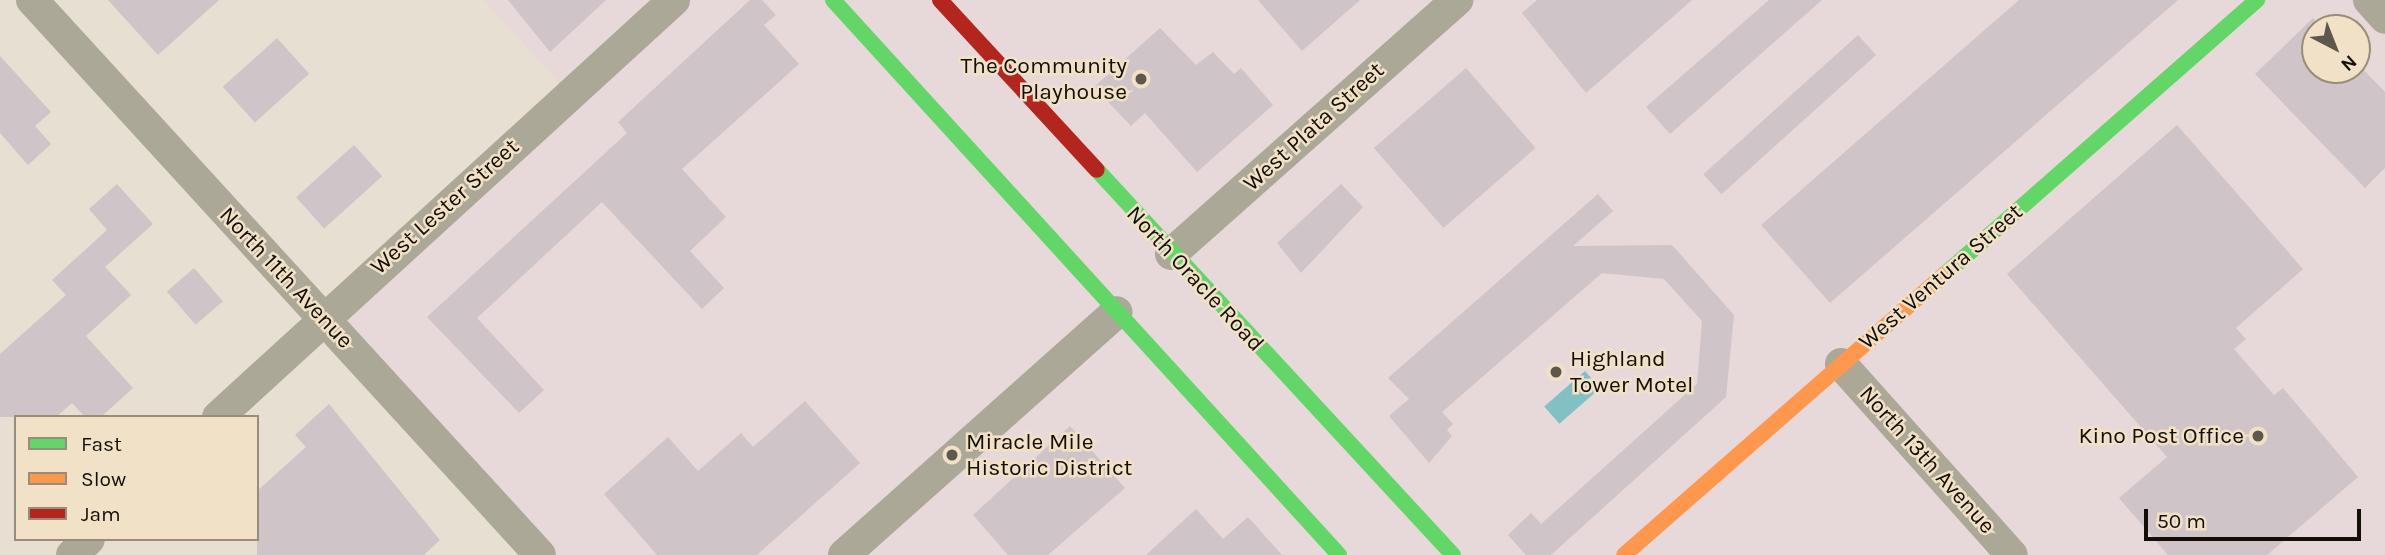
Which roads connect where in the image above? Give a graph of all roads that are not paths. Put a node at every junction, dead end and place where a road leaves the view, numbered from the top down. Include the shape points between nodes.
1 (32, 0) edge
2 (674, 0) edge
3 (832, 0) edge
4 (940, 0) edge
5 (1457, 0) edge
6 (2257, 0) edge
7 (2369, 0) edge
8 (2385, 18) edge
9 (1171, 254) junction
10 (1117, 312) junction
11 (323, 316) junction
12 (1841, 364) junction
13 (220, 415) edge
14 (87, 541) edge
15 (72, 555) edge
16 (540, 555) edge
17 (844, 555) edge
18 (1339, 555) edge
19 (1453, 555) edge
20 (1624, 555) edge
21 (2012, 555) edge

1 - 11 street, North 11th Avenue
2 - 11 street, West Lester Street
3 - 10 main road
4 - 9 main road, North Oracle Road
5 - 9 street, West Plata Street
6 - 12 main road, West Ventura Street
7 - 8 street
9 - 19 main road, North Oracle Road
10 - 17 street
10 - 18 main road
11 - 13 street, West Lester Street
11 - 16 street, North 11th Avenue
12 - 20 main road, West Ventura Street
12 - 21 street, North 13th Avenue
14 - 15 street

